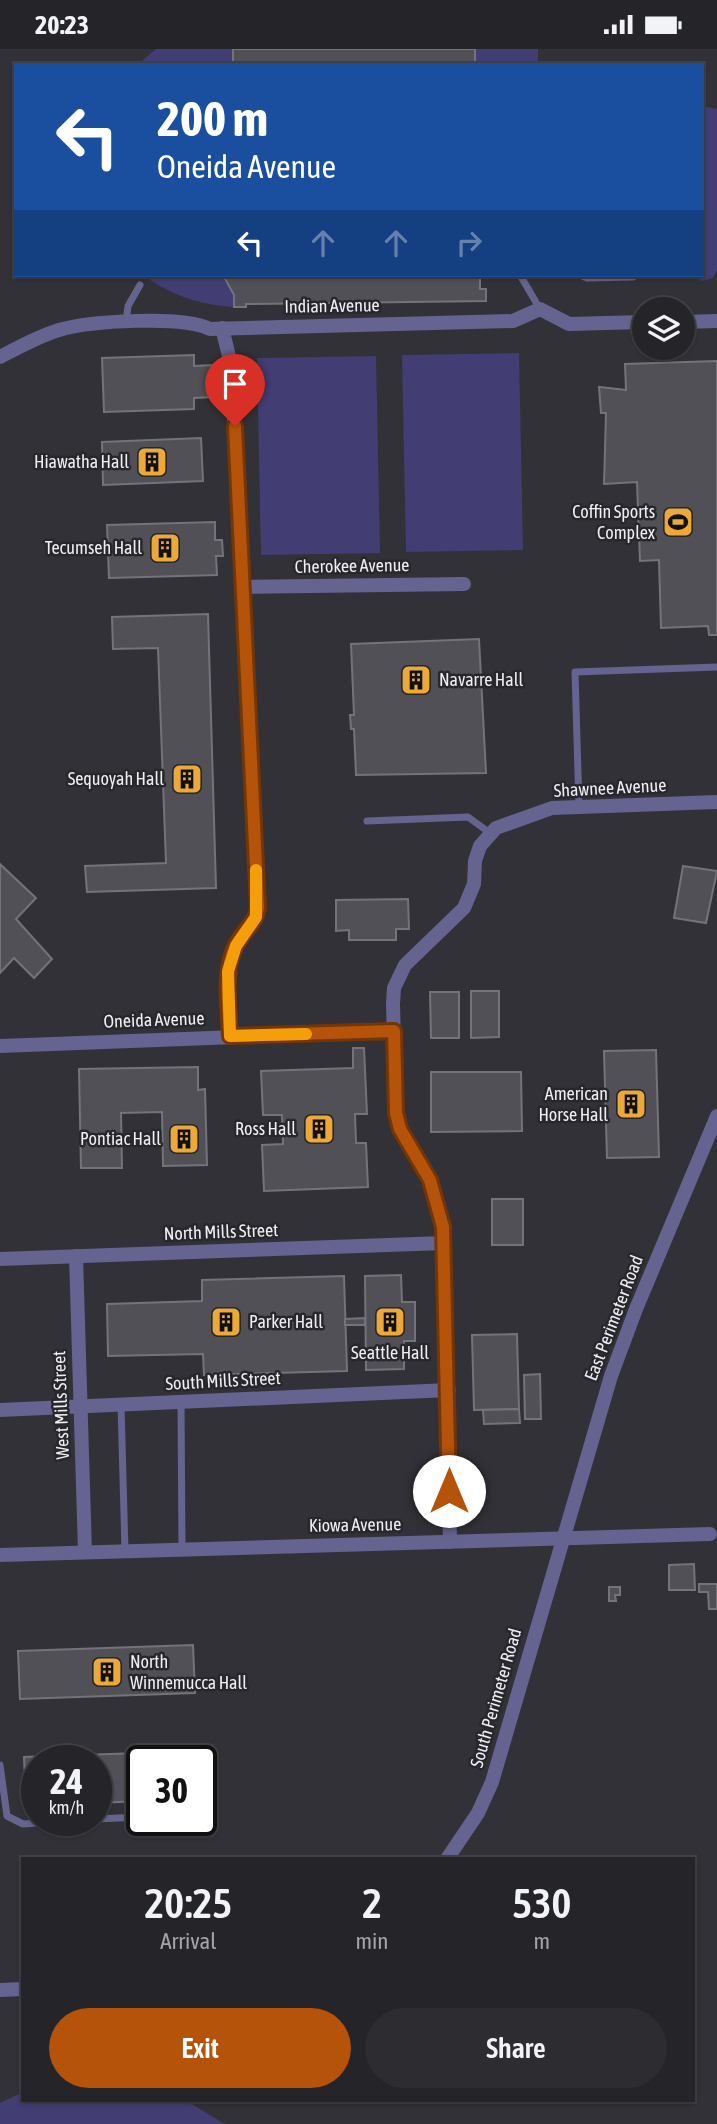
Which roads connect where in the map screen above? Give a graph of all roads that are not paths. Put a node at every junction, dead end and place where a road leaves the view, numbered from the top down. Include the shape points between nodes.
1 (521, 277) edge
2 (585, 277) edge
3 (632, 277) dead end
4 (140, 285) dead end
5 (540, 309) junction
6 (717, 321) edge
7 (695, 322) edge
8 (125, 323) junction
9 (632, 323) edge
10 (222, 328) junction
11 (20, 347) junction
12 (0, 351) edge
13 (0, 357) edge
14 (464, 584) dead end
15 (242, 587) junction
16 (717, 667) edge
17 (717, 802) edge
18 (579, 807) junction
19 (367, 821) dead end
20 (490, 833) junction
21 (394, 1031) junction
22 (230, 1036) junction
23 (0, 1046) edge
24 (717, 1116) edge
25 (444, 1243) junction
26 (76, 1256) junction
27 (0, 1259) edge
28 (449, 1390) junction
29 (181, 1402) junction
30 (121, 1405) junction
31 (80, 1406) junction
32 (0, 1409) edge
33 (714, 1532) edge
34 (562, 1539) junction
35 (450, 1542) junction
36 (182, 1549) junction
37 (125, 1551) junction
38 (85, 1552) junction
39 (0, 1555) edge
40 (0, 1765) edge
41 (21, 1823) edge
42 (448, 1857) edge
43 (21, 1989) edge
44 (0, 1990) edge

1 - 5 lane
2 - 3 lane
4 - 8 lane
5 - 9 street via 569,324
5 - 10 street, Indian Avenue via 513,321
6 - 7 street
8 - 10 street, Indian Avenue via 191,322
8 - 11 street, Indian Avenue via 74,326
10 - 15 street via 233,399
11 - 12 street, Indian Avenue
11 - 13 street, Indian Avenue
14 - 15 street, Cherokee Avenue
15 - 22 street via 258,908 230,962
16 - 18 lane via 575,672
17 - 18 street, Shawnee Avenue
18 - 20 street, Shawnee Avenue via 552,808
19 - 20 lane via 468,817
20 - 21 street via 477,853 474,884 464,908 405,965 397,980
21 - 22 street, Oneida Avenue
21 - 25 street via 396,1113 400,1129 430,1180
22 - 23 street, Oneida Avenue
24 - 34 street, East Perimeter Road via 636,1309 589,1443
25 - 26 street, North Mills Street
25 - 28 street
26 - 27 street, North Mills Street
26 - 31 street, West Mills Street
28 - 29 street, South Mills Street
28 - 35 street
29 - 30 street, South Mills Street
29 - 36 lane
30 - 31 street, South Mills Street
30 - 37 lane
31 - 32 street, South Mills Street
31 - 38 street, West Mills Street
33 - 34 street, Kiowa Avenue
34 - 35 street, Kiowa Avenue
34 - 42 street, South Perimeter Road via 492,1782
35 - 36 street, Kiowa Avenue
36 - 37 street, Kiowa Avenue
37 - 38 street, Kiowa Avenue
38 - 39 street, Kiowa Avenue
40 - 41 lane via 7,1816
43 - 44 street

